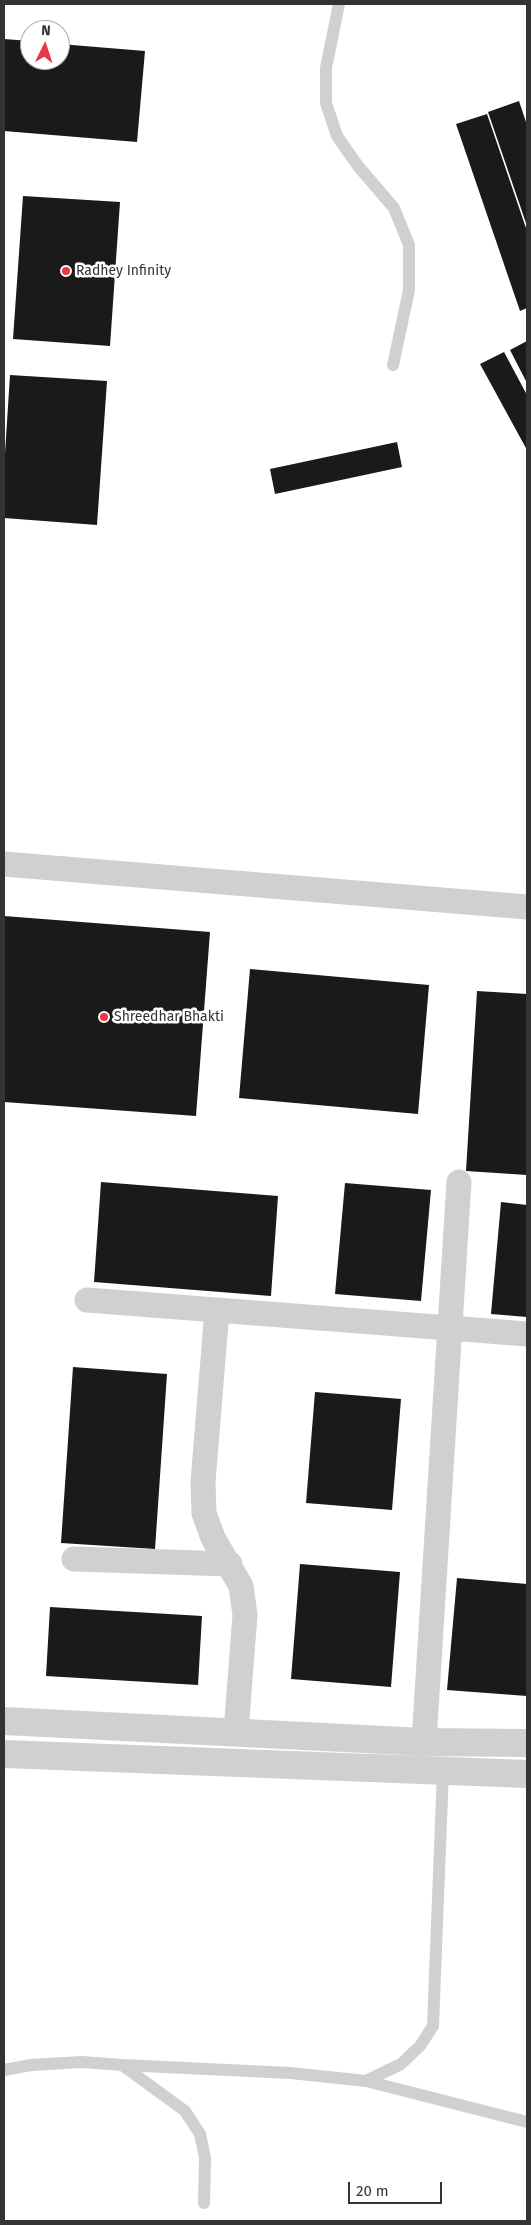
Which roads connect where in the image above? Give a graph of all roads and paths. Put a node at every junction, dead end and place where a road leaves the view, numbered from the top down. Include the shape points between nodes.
1 (339, 4) edge
2 (393, 365) dead end
3 (4, 864) edge
4 (527, 907) edge
5 (459, 1182) dead end
6 (87, 1300) dead end
7 (217, 1310) junction
8 (450, 1328) junction
9 (527, 1334) edge
10 (74, 1559) dead end
11 (230, 1564) junction
12 (4, 1720) edge
13 (236, 1731) junction
14 (424, 1742) junction
15 (527, 1743) edge
16 (4, 1754) edge
17 (443, 1771) junction
18 (527, 1774) edge
19 (122, 2065) junction
20 (4, 2070) edge
21 (366, 2081) junction
22 (527, 2122) edge
23 (204, 2202) dead end

1 - 2 lane via 326,68 326,103 336,136 394,208 409,246 409,290
3 - 4 street
5 - 8 street
6 - 7 street
7 - 8 street
7 - 11 street via 203,1482 204,1513 213,1538
8 - 9 street
8 - 14 street
10 - 11 street
11 - 13 street via 241,1586 245,1615
12 - 13 street
13 - 14 street
14 - 15 street
16 - 17 street
17 - 18 street
17 - 21 lane via 433,2026 420,2046 401,2064
19 - 20 lane via 82,2062
19 - 21 lane via 291,2073
19 - 23 lane via 184,2111 200,2134 205,2158
21 - 22 lane

